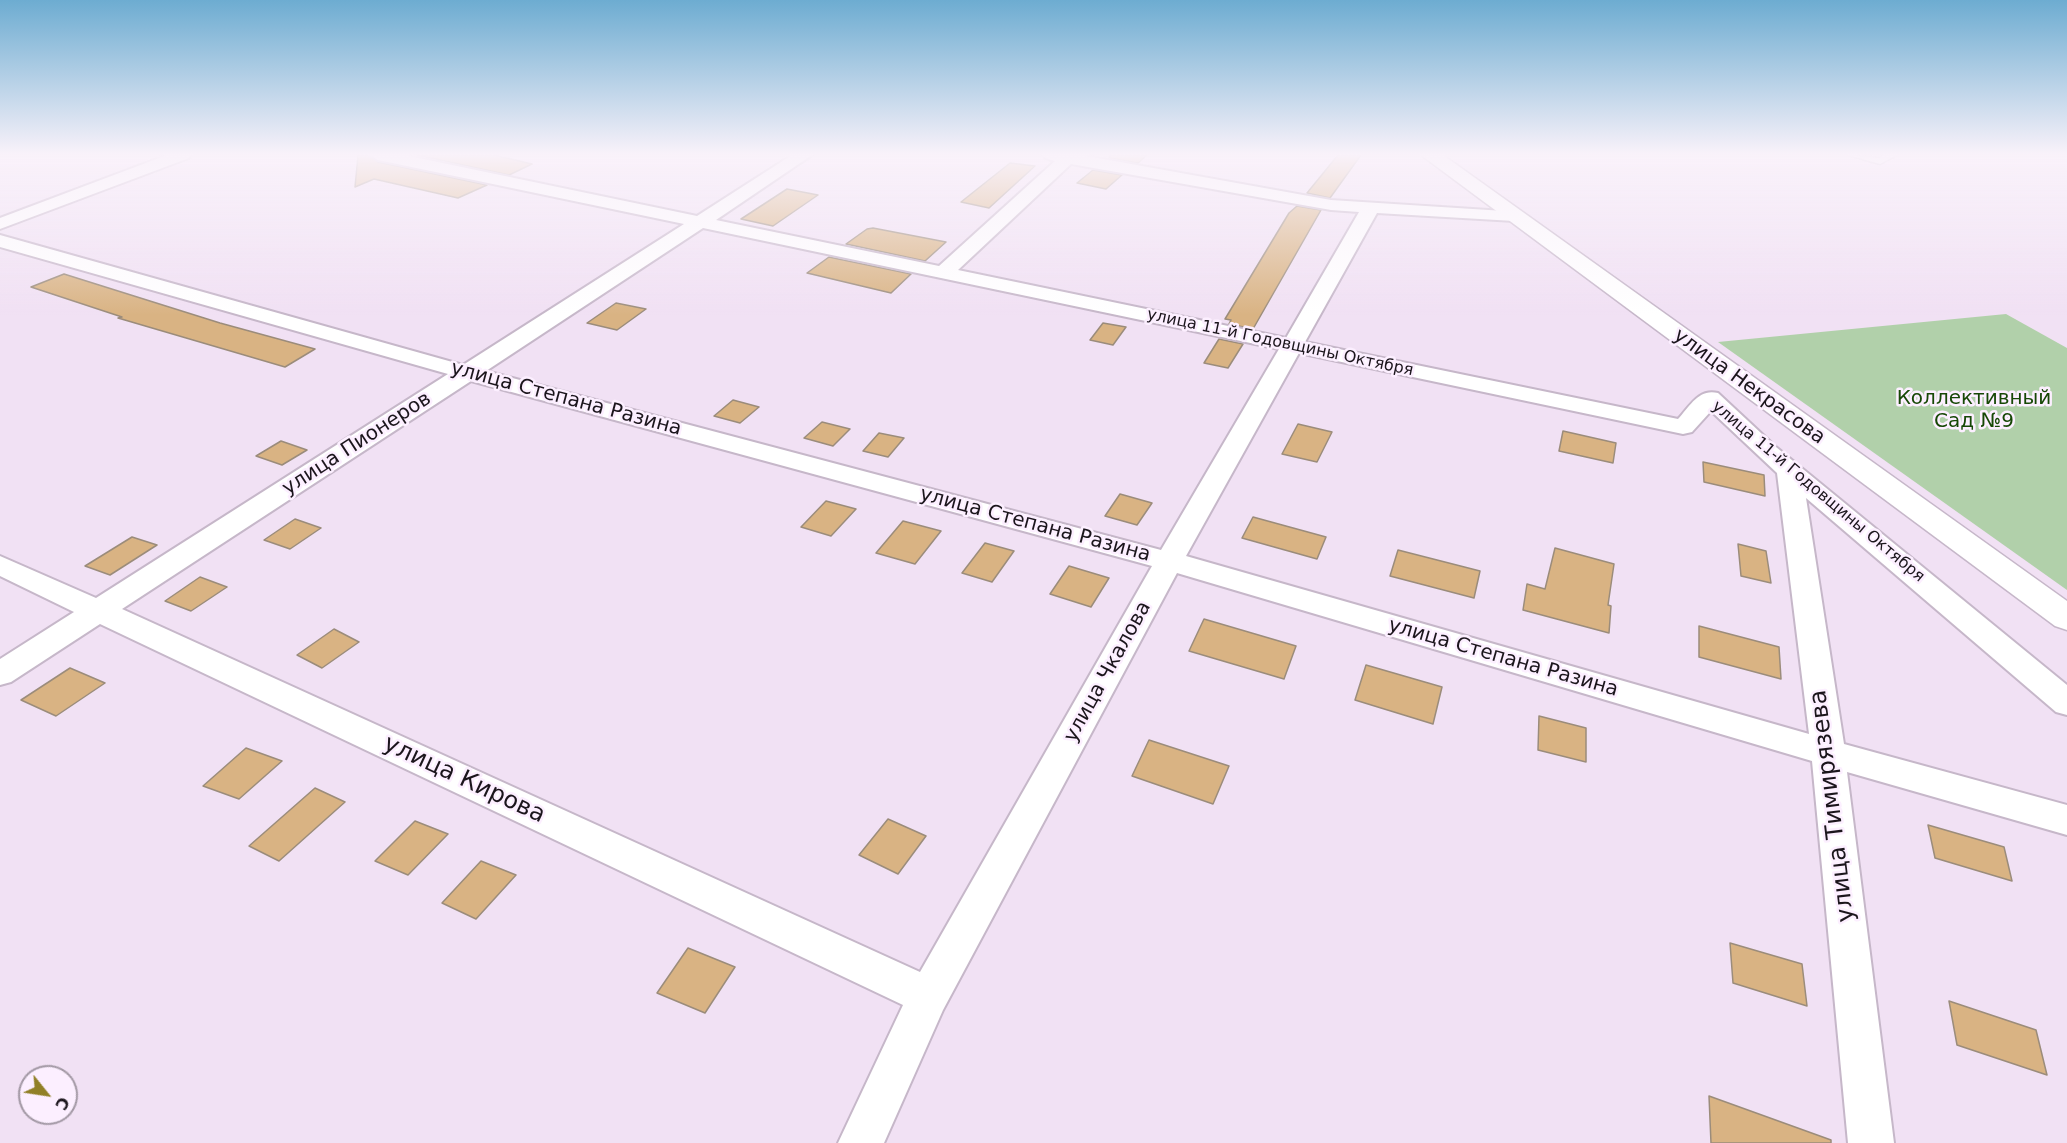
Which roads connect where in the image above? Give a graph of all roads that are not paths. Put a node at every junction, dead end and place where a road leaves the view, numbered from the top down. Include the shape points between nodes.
1 (42, 208) edge
2 (633, 208) edge
3 (721, 208) edge
4 (1009, 208) edge
5 (1364, 208) edge
6 (1503, 208) edge
7 (1370, 209) junction
8 (1514, 216) junction
9 (700, 222) junction
10 (0, 224) edge
11 (0, 241) edge
12 (943, 273) junction
13 (1293, 346) junction
14 (468, 373) junction
15 (1789, 469) junction
16 (1169, 561) junction
17 (0, 565) edge
18 (98, 610) junction
19 (2067, 618) edge
20 (0, 674) edge
21 (2067, 703) edge
22 (1828, 752) junction
23 (2067, 820) edge
24 (928, 996) junction
25 (861, 1143) edge
26 (1871, 1143) edge

1 - 10 street
2 - 9 street, улица 11-й Годовщины Октября
3 - 9 street, улица Пионеров
4 - 12 street
5 - 7 street
6 - 8 street, улица Некрасова
7 - 8 street
7 - 13 street, улица Чкалова
8 - 19 street, улица Некрасова
9 - 12 street, улица 11-й Годовщины Октября
9 - 14 street, улица Пионеров
11 - 14 street, улица Степана Разина
12 - 13 street, улица 11-й Годовщины Октября
13 - 15 street, улица 11-й Годовщины Октября via 1683,427 1710,398
13 - 16 street, улица Чкалова
14 - 16 street, улица Степана Разина
14 - 18 street, улица Пионеров
15 - 21 street, улица 11-й Годовщины Октября
15 - 22 street, улица Тимирязева
16 - 22 street, улица Степана Разина
16 - 24 street, улица Чкалова
17 - 18 street, улица Кирова
18 - 20 street, улица Пионеров
18 - 24 street, улица Кирова
22 - 23 street, улица Степана Разина
22 - 26 street, улица Тимирязева
24 - 25 street, улица Чкалова

